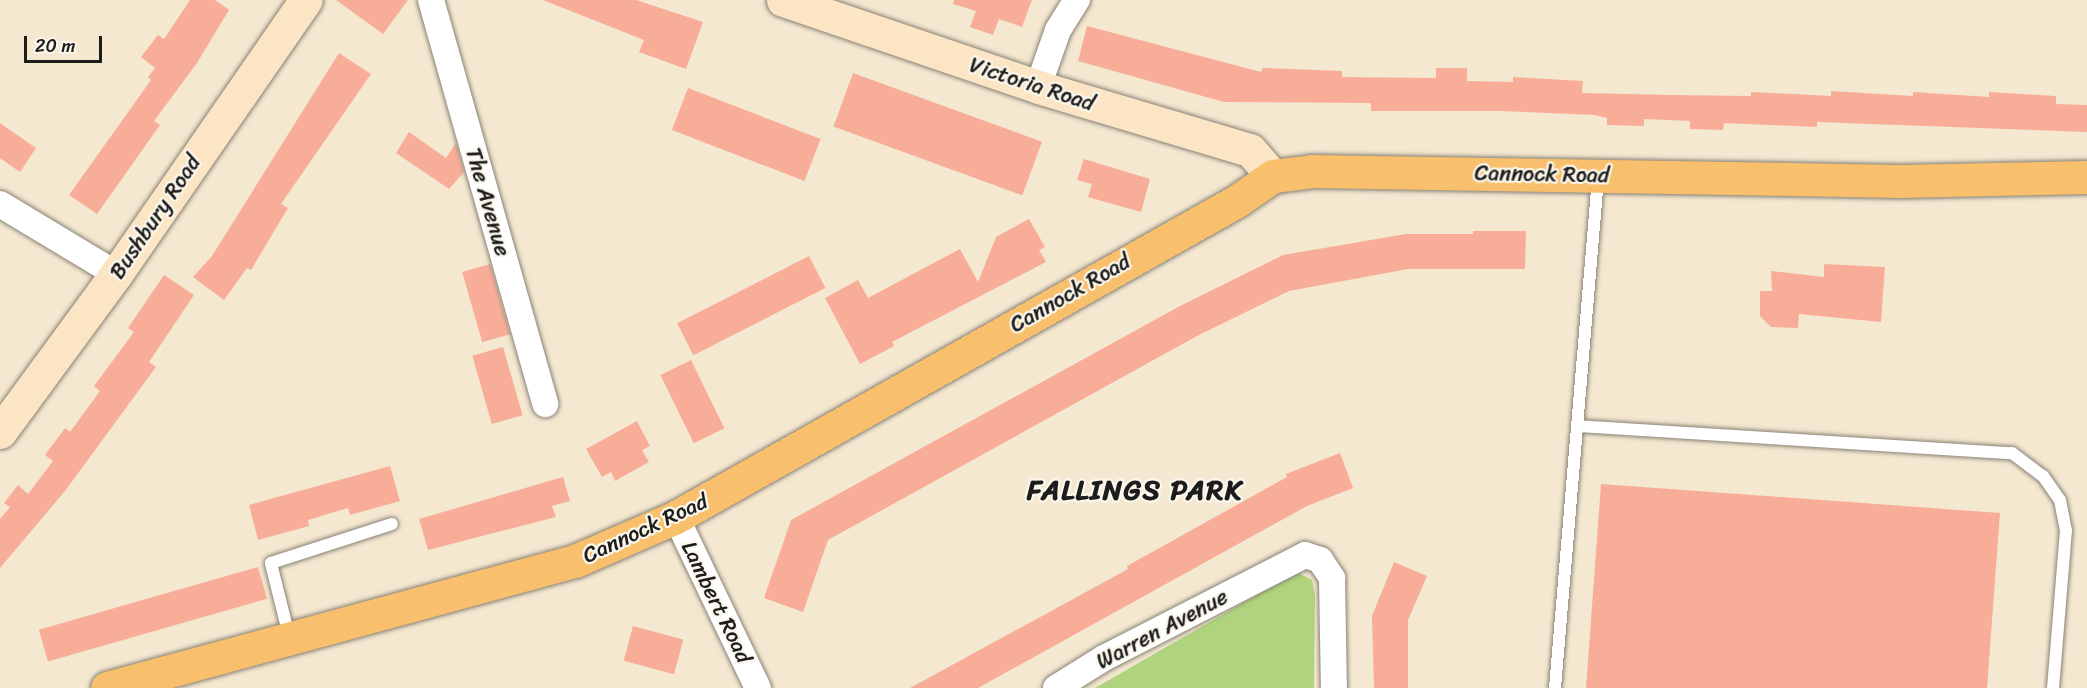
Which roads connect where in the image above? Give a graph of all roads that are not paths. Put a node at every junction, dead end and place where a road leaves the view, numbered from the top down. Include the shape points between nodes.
1 (306, 0) edge
2 (431, 0) edge
3 (783, 0) edge
4 (1077, 0) edge
5 (1038, 87) junction
6 (1598, 174) junction
7 (1273, 176) junction
8 (2087, 177) edge
9 (0, 204) edge
10 (116, 274) junction
11 (545, 404) dead end
12 (1577, 426) junction
13 (0, 432) edge
14 (676, 517) junction
15 (392, 524) dead end
16 (289, 637) junction
17 (107, 688) edge
18 (758, 688) edge
19 (1056, 688) edge
20 (1334, 688) edge
21 (1555, 688) edge
22 (2053, 688) edge

1 - 10 street, Bushbury Road
2 - 11 street, The Avenue
3 - 5 street, Victoria Road
4 - 5 street via 1058,30
5 - 7 street, Victoria Road via 1250,150
6 - 7 highway, Cannock Road via 1311,171
6 - 8 highway, Cannock Road via 1900,181
6 - 12 lane
7 - 14 highway, Cannock Road via 1237,201
9 - 10 street
10 - 13 street, Bushbury Road
12 - 21 lane
12 - 22 lane via 2012,453 2043,476 2060,500 2066,530
14 - 16 highway, Cannock Road via 574,561
14 - 18 street, Lambert Road
15 - 16 lane via 271,563
16 - 17 highway, Cannock Road
19 - 20 street, Warren Avenue via 1104,658 1305,555 1320,560 1332,578

